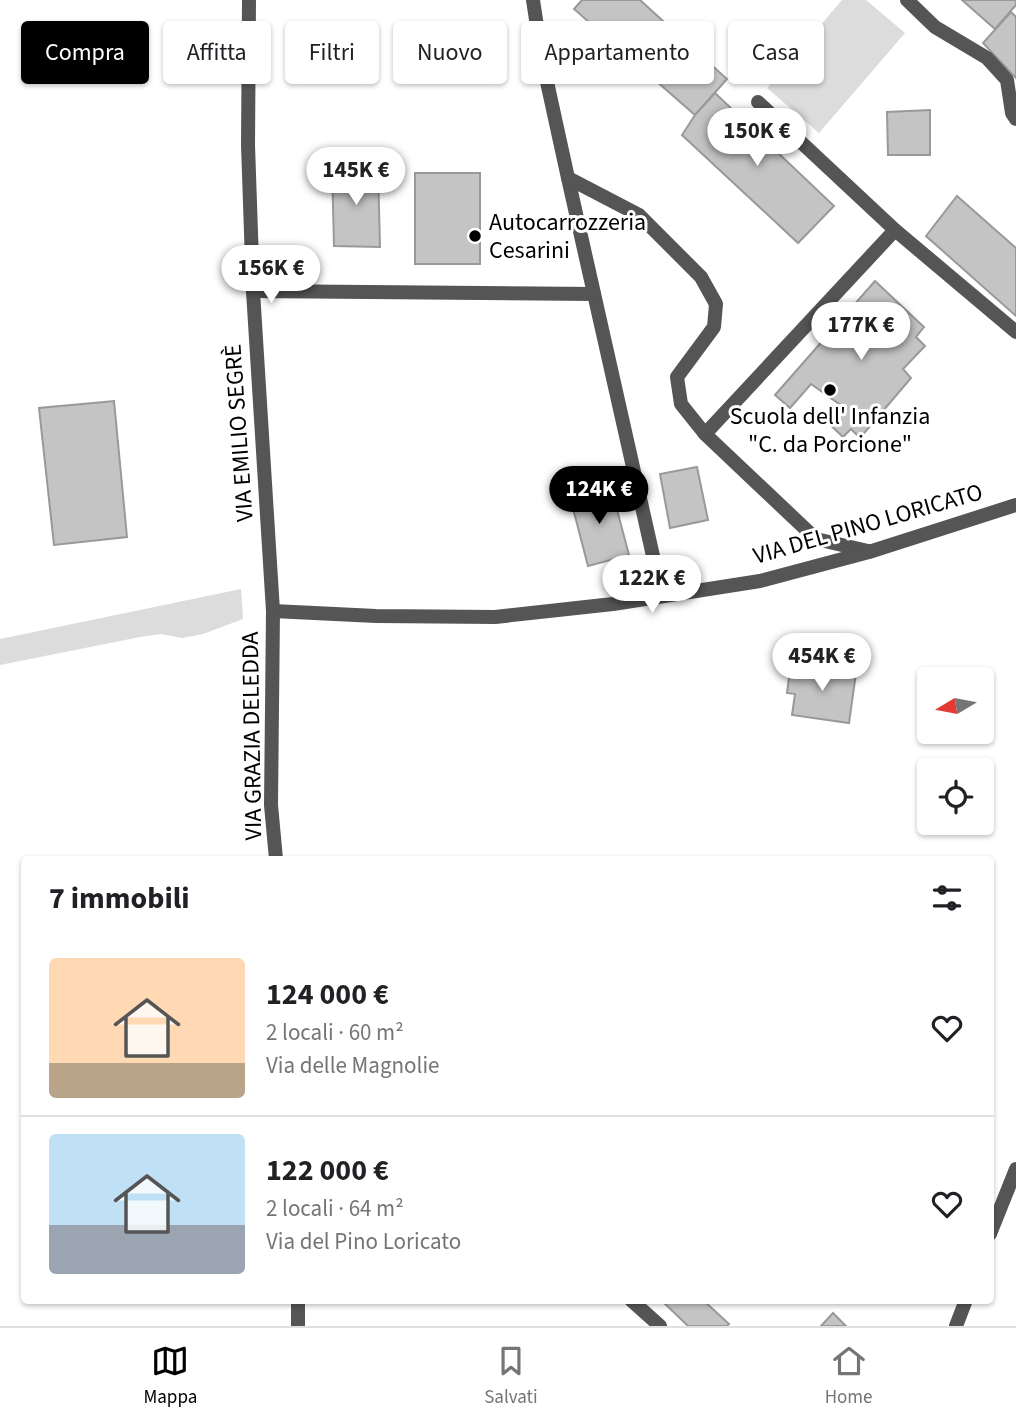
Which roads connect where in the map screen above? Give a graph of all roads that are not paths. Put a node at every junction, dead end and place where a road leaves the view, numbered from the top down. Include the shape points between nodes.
1 (249, 0) edge
2 (533, 0) edge
3 (907, 0) edge
4 (758, 102) dead end
5 (1016, 119) edge
6 (568, 178) junction
7 (895, 230) junction
8 (253, 291) junction
9 (594, 294) junction
10 (1016, 332) edge
11 (705, 433) junction
12 (1016, 505) edge
13 (869, 552) junction
14 (662, 596) junction
15 (273, 611) junction
16 (276, 856) edge
17 (1016, 1168) edge
18 (994, 1224) edge
19 (298, 1304) edge
20 (635, 1304) edge
21 (964, 1304) edge
22 (298, 1326) edge
23 (660, 1326) edge
24 (956, 1326) edge

1 - 8 street, VIA EMILIO SEGRÈ
2 - 6 street
3 - 5 street via 935,27 987,58 1007,80
4 - 7 street
6 - 9 street
6 - 11 street via 639,215 701,277 716,304 714,327 677,377 681,404
7 - 10 street
7 - 11 street
8 - 9 street
8 - 15 street, VIA EMILIO SEGRÈ
9 - 14 street
11 - 13 street via 816,539
12 - 13 street, VIA DEL PINO LORICATO
13 - 14 street, VIA DEL PINO LORICATO via 760,581
14 - 15 street, VIA DEL PINO LORICATO via 495,617
15 - 16 street, VIA GRAZIA DELEDDA via 271,805
17 - 18 street
19 - 22 street
20 - 23 street
21 - 24 street

